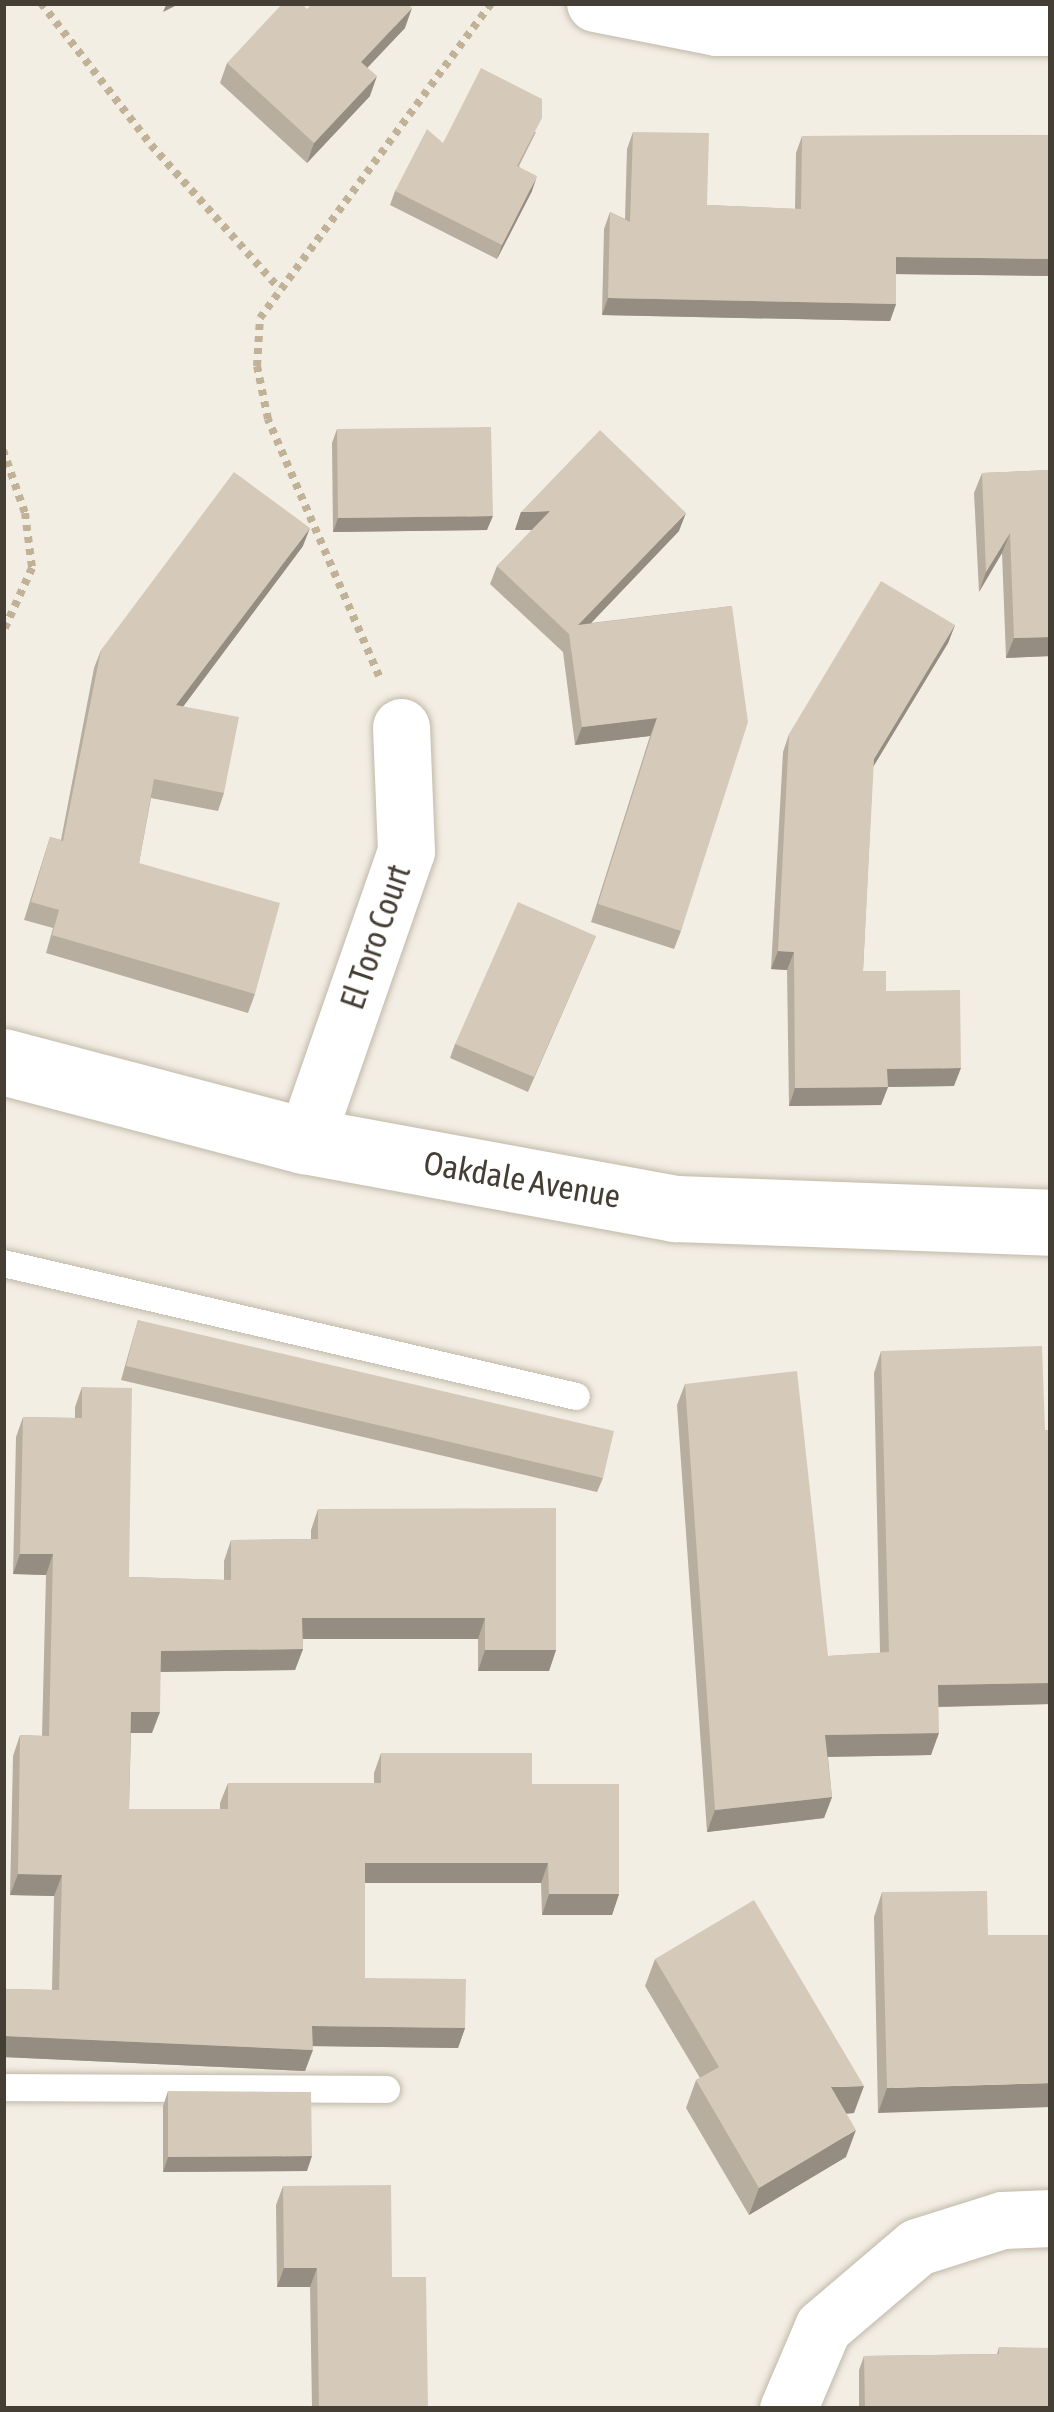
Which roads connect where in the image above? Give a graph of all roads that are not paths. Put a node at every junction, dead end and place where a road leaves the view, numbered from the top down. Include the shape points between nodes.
1 (595, 3) edge
2 (1051, 27) edge
3 (401, 727) road end
4 (3, 1062) edge
5 (305, 1141) junction
6 (1051, 1223) edge
7 (3, 1262) edge
8 (576, 1396) dead end
9 (3, 2087) edge
10 (386, 2089) dead end
11 (1051, 2218) edge
12 (788, 2409) edge

1 - 2 street via 716,27
3 - 5 street, El Toro Court via 406,850
4 - 5 street, Oakdale Avenue
5 - 6 street, Oakdale Avenue via 676,1209
7 - 8 lane
9 - 10 lane
11 - 12 street via 1002,2220 917,2247 824,2327

